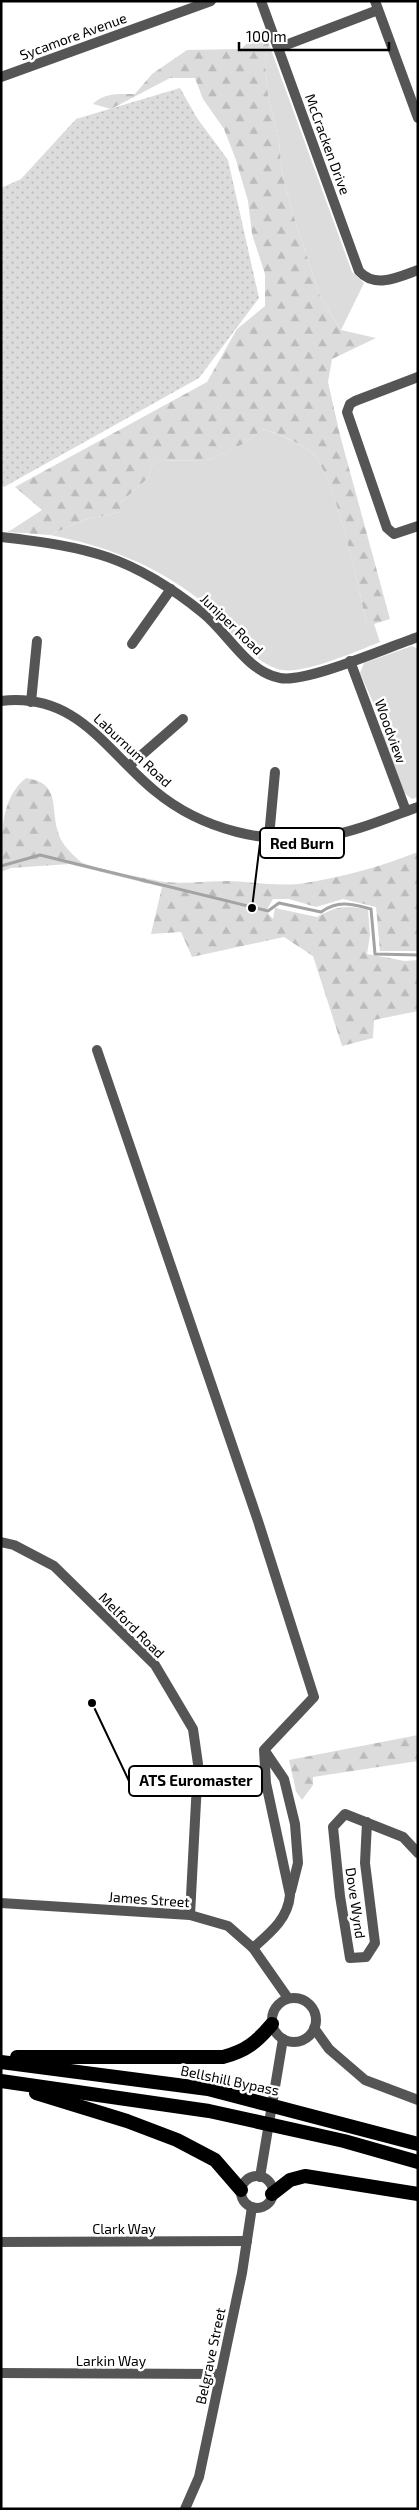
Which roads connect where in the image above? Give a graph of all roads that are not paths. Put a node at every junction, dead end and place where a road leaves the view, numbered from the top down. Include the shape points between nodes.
1 (261, 1) edge
2 (205, 2) edge
3 (377, 6) edge
4 (278, 48) junction
5 (1, 77) edge
6 (413, 91) edge
7 (418, 118) edge
8 (418, 270) edge
9 (418, 378) edge
10 (418, 526) edge
11 (1, 537) edge
12 (171, 589) junction
13 (418, 637) edge
14 (38, 641) dead end
15 (132, 644) dead end
16 (350, 661) junction
17 (1, 701) edge
18 (32, 702) junction
19 (184, 720) dead end
20 (130, 766) junction
21 (275, 772) dead end
22 (418, 807) edge
23 (406, 811) junction
24 (269, 837) junction
25 (97, 1050) dead end
26 (1, 1542) edge
27 (264, 1750) junction
28 (367, 1822) junction
29 (418, 1853) edge
30 (290, 1895) junction
31 (1, 1903) edge
32 (190, 1915) junction
33 (253, 1948) junction
34 (288, 1998) junction
35 (272, 2024) junction
36 (314, 2028) junction
37 (283, 2039) junction
38 (1, 2056) edge
39 (1, 2062) edge
40 (1, 2081) edge
41 (418, 2100) edge
42 (344, 2124) junction
43 (418, 2135) edge
44 (418, 2144) edge
45 (418, 2162) edge
46 (260, 2176) junction
47 (241, 2190) junction
48 (272, 2194) junction
49 (418, 2194) edge
50 (252, 2207) junction
51 (247, 2241) junction
52 (1, 2242) edge
53 (1, 2373) edge
54 (220, 2374) junction
55 (185, 2509) edge

1 - 4 street, McCracken Drive
2 - 5 street, Sycamore Avenue
3 - 4 street
3 - 6 street
4 - 8 street, McCracken Drive via 359,271 371,281 383,281
6 - 7 street
9 - 10 street via 355,401 347,412 387,528 394,534
11 - 12 street, Juniper Road via 98,552 138,568
12 - 15 street
12 - 16 street, Juniper Road via 205,614 258,669 268,674 292,679 305,677
13 - 16 street, Juniper Road
14 - 18 street
16 - 23 street, Woodview
17 - 18 street, Laburnum Road
18 - 20 street, Laburnum Road via 75,717 100,735
19 - 20 street
20 - 24 street, Laburnum Road via 155,791 206,822 227,830
21 - 24 street
22 - 23 street, Laburnum Road
23 - 24 street, Laburnum Road via 328,836
25 - 27 street via 255,1512 314,1697
26 - 32 street, Melford Road via 14,1545 58,1570 154,1665 192,1729 198,1764
27 - 30 street via 266,1783
27 - 30 street via 284,1779 295,1824 298,1863
28 - 28 street, Dove Wynd via 365,1863 374,1943 366,1957 350,1958 334,1827 345,1814
28 - 29 street, Dove Wynd via 403,1837
30 - 33 street via 289,1905 278,1925
31 - 32 street, James Street
32 - 33 street, James Street via 228,1926
33 - 34 street, James Street
34 - 35 street via 276,2006
34 - 36 street via 310,2004 314,2012
35 - 37 street
35 - 38 highway via 252,2047 223,2056
36 - 37 street via 301,2040
36 - 41 street via 329,2049 365,2080
37 - 46 street
39 - 42 highway, Bellshill Bypass via 208,2089
40 - 45 highway via 209,2111 344,2141
40 - 47 highway via 177,2140 215,2160
42 - 43 highway
42 - 44 highway, Bellshill Bypass
46 - 47 street via 250,2178
46 - 48 street via 268,2181
47 - 50 street via 243,2200
48 - 49 highway via 290,2180 305,2176
48 - 50 street via 265,2206
50 - 51 street, Belgrave Street
51 - 52 street, Clark Way
51 - 54 street, Belgrave Street
53 - 54 street, Larkin Way
54 - 55 street, Belgrave Street via 199,2477

